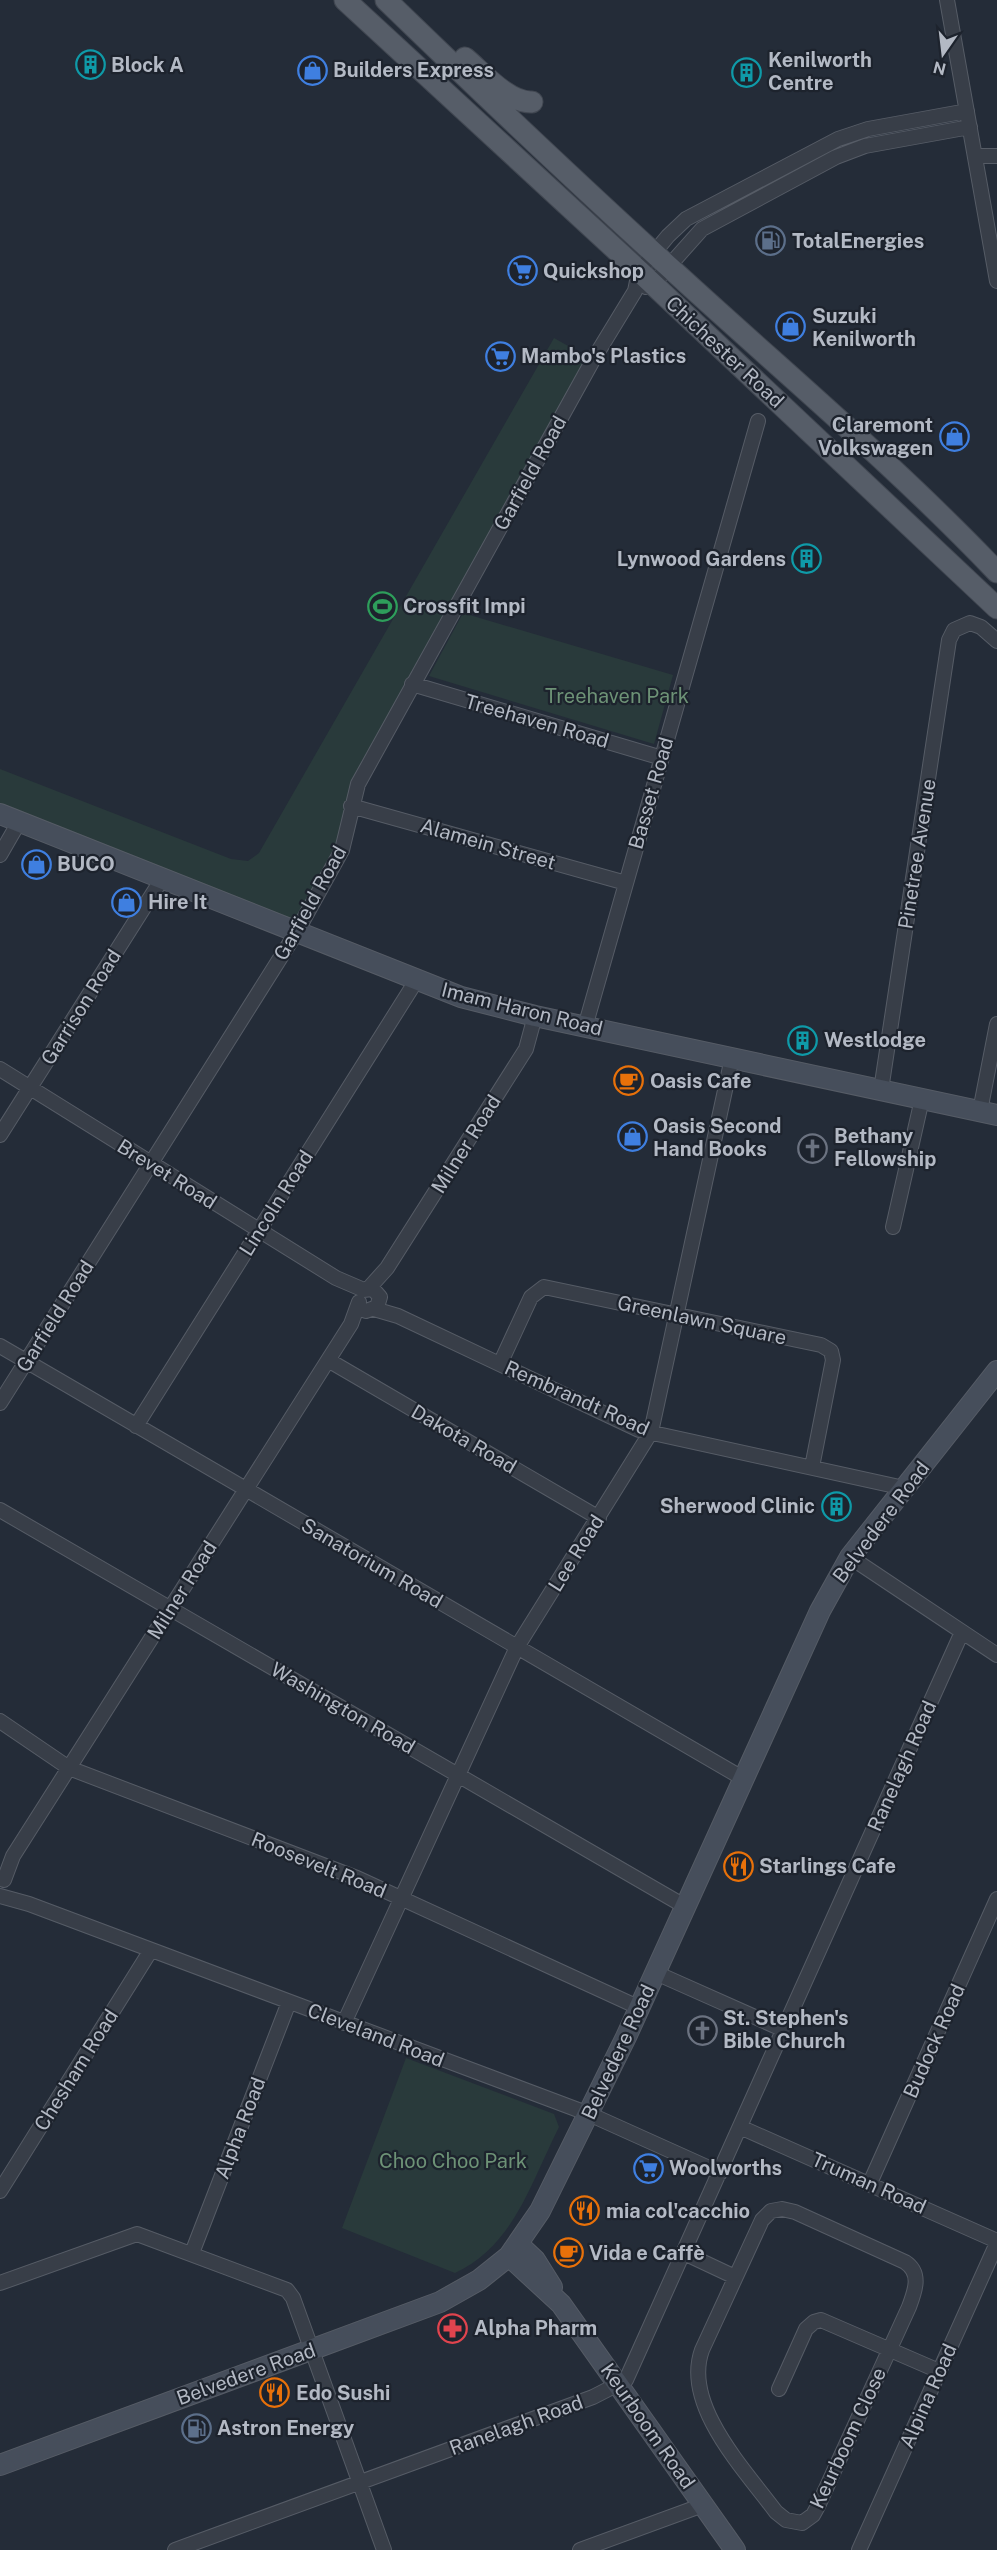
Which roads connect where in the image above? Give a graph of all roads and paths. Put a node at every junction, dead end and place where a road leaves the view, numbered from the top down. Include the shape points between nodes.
1 (345, 0) edge
2 (386, 0) edge
3 (947, 0) edge
4 (414, 27) junction
5 (532, 102) dead end
6 (967, 111) junction
7 (970, 127) junction
8 (976, 156) junction
9 (997, 156) edge
10 (661, 260) junction
11 (997, 281) edge
12 (642, 282) junction
13 (758, 422) dead end
14 (996, 569) edge
15 (997, 608) edge
16 (997, 641) edge
17 (412, 684) junction
18 (662, 758) junction
19 (351, 806) junction
20 (0, 814) edge
21 (19, 822) junction
22 (0, 855) edge
23 (162, 879) junction
24 (626, 883) junction
25 (296, 933) junction
26 (416, 981) junction
27 (535, 1016) junction
28 (997, 1024) edge
29 (585, 1027) junction
30 (732, 1058) junction
31 (0, 1069) edge
32 (30, 1087) junction
33 (881, 1090) junction
34 (922, 1099) junction
35 (989, 1113) edge
36 (0, 1135) edge
37 (151, 1164) junction
38 (892, 1227) dead end
39 (259, 1231) junction
40 (369, 1299) junction
41 (676, 1314) junction
42 (0, 1346) edge
43 (328, 1360) junction
44 (27, 1361) junction
45 (500, 1364) junction
46 (997, 1371) edge
47 (0, 1403) edge
48 (136, 1426) junction
49 (651, 1432) junction
50 (812, 1467) junction
51 (904, 1488) junction
52 (246, 1489) junction
53 (0, 1510) edge
54 (599, 1518) junction
55 (850, 1557) junction
56 (171, 1608) junction
57 (962, 1632) junction
58 (517, 1647) junction
59 (997, 1655) edge
60 (0, 1721) edge
61 (69, 1768) junction
62 (457, 1775) junction
63 (744, 1779) junction
64 (2, 1884) edge
65 (401, 1898) junction
66 (997, 1899) edge
67 (686, 1907) junction
68 (151, 1950) junction
69 (656, 1973) junction
70 (289, 2002) junction
71 (639, 2008) junction
72 (344, 2023) junction
73 (784, 2030) junction
74 (589, 2114) junction
75 (741, 2127) junction
76 (720, 2173) junction
77 (870, 2183) junction
78 (0, 2191) edge
79 (997, 2242) edge
80 (514, 2251) junction
81 (192, 2253) junction
82 (682, 2256) junction
83 (734, 2280) junction
84 (0, 2283) edge
85 (890, 2349) junction
86 (311, 2350) junction
87 (939, 2371) junction
88 (618, 2385) junction
89 (779, 2389) dead end
90 (0, 2465) edge
91 (359, 2482) junction
92 (704, 2505) junction
93 (175, 2550) edge
94 (384, 2550) edge
95 (580, 2550) edge
96 (735, 2550) edge
97 (859, 2550) edge

1 - 12 main road, Chichester Road
2 - 4 main road, Chichester Road
3 - 6 street
4 - 5 main road via 432,32 510,95
4 - 10 main road, Chichester Road
6 - 7 street
6 - 10 street, Garfield Road via 878,127 838,139 686,219
7 - 8 street
7 - 10 street, Garfield Road via 891,140 843,154 702,229
8 - 9 street
8 - 11 street
10 - 12 street, Garfield Road
10 - 14 main road, Chichester Road via 812,394
12 - 15 main road, Chichester Road
12 - 17 street, Garfield Road via 593,360
13 - 18 street, Basset Road
16 - 33 street, Pinetree Avenue via 975,624 954,630 949,640
17 - 18 street, Treehaven Road
17 - 19 street, Garfield Road via 358,784
18 - 24 street, Basset Road
19 - 24 street, Alamein Street
19 - 25 street, Garfield Road via 342,850
20 - 21 main road, Imam Haron Road
21 - 22 street
21 - 23 main road, Imam Haron Road
23 - 25 main road, Imam Haron Road
23 - 32 street, Garrison Road
24 - 29 street, Basset Road
25 - 26 main road, Imam Haron Road
25 - 37 street, Garfield Road
26 - 27 main road, Imam Haron Road
26 - 39 street, Lincoln Road
27 - 29 main road, Imam Haron Road
27 - 40 street, Milner Road via 525,1049
28 - 35 street
29 - 30 main road, Imam Haron Road
30 - 33 main road, Imam Haron Road
30 - 41 street, Lee Road
31 - 32 street, Brevet Road
32 - 36 street, Garrison Road
32 - 37 street, Brevet Road
33 - 34 main road, Imam Haron Road
34 - 35 main road, Imam Haron Road
34 - 38 street
37 - 39 street, Brevet Road
37 - 44 street, Garfield Road
39 - 40 street, Brevet Road
39 - 48 street, Lincoln Road
40 - 43 street, Milner Road
40 - 45 street, Rembrandt Road
41 - 45 street, Greenlawn Square via 544,1287 531,1297
41 - 49 street, Lee Road
41 - 50 street, Greenlawn Square via 821,1345 831,1351 833,1360
42 - 44 street, Sanatorium Road
43 - 52 street, Milner Road
43 - 54 street, Dakota Road
44 - 47 street, Garfield Road
44 - 48 street, Sanatorium Road
45 - 49 street, Rembrandt Road via 634,1428
46 - 51 main road, Belvedere Road
48 - 52 street, Sanatorium Road
49 - 50 street, Rembrandt Road
49 - 54 street, Lee Road
50 - 51 street, Rembrandt Road
51 - 55 main road, Belvedere Road
52 - 56 street, Milner Road
52 - 58 street, Sanatorium Road
53 - 56 street, Washington Road
54 - 58 street, Lee Road
55 - 57 street
55 - 63 main road, Belvedere Road via 820,1611
56 - 61 street, Milner Road
56 - 62 street, Washington Road
57 - 59 street
57 - 73 street, Ranelagh Road
58 - 62 street, Lee Road
58 - 63 street, Sanatorium Road
60 - 61 street, Roosevelt Road
61 - 64 street, Milner Road via 13,1856
61 - 65 street, Roosevelt Road
62 - 65 street, Lee Road
62 - 67 street, Washington Road
63 - 67 main road, Belvedere Road
64 - 68 street, Cleveland Road via 30,1904
65 - 71 street, Roosevelt Road
65 - 72 street, Lee Road
66 - 77 street, Budock Road
67 - 69 main road, Belvedere Road
68 - 70 street, Cleveland Road
68 - 78 street, Chesham Road
69 - 71 main road, Belvedere Road
69 - 73 street
70 - 72 street, Cleveland Road
70 - 81 street, Alpha Road
71 - 74 main road, Belvedere Road
72 - 74 street, Cleveland Road
73 - 75 street, Ranelagh Road
74 - 76 street, Cleveland Road
74 - 80 main road, Belvedere Road via 540,2211
75 - 76 street, Ranelagh Road
75 - 77 street, Truman Road
76 - 82 street, Ranelagh Road
77 - 79 street, Truman Road
79 - 87 street, Alpina Road
80 - 86 main road, Belvedere Road via 488,2274 451,2297
80 - 88 main road, Keurboom Road via 560,2302
81 - 84 street via 143,2235 131,2235
81 - 86 street via 287,2290
82 - 83 street
82 - 88 street, Ranelagh Road via 626,2380
83 - 85 street, Keurboom Close via 762,2220 775,2209 795,2212 905,2262 914,2270 915,2289
83 - 85 street, Keurboom Close via 698,2363 700,2392 721,2437 786,2520 802,2523 813,2515
85 - 87 street, Keurboom Close
85 - 89 street, Keurboom Close via 826,2320 817,2320 806,2329
86 - 90 main road, Belvedere Road
86 - 91 street
87 - 97 street, Alpina Road
88 - 91 street, Ranelagh Road
88 - 92 main road, Keurboom Road
91 - 93 street, Ranelagh Road
91 - 94 street
92 - 95 street
92 - 96 main road, Keurboom Road

